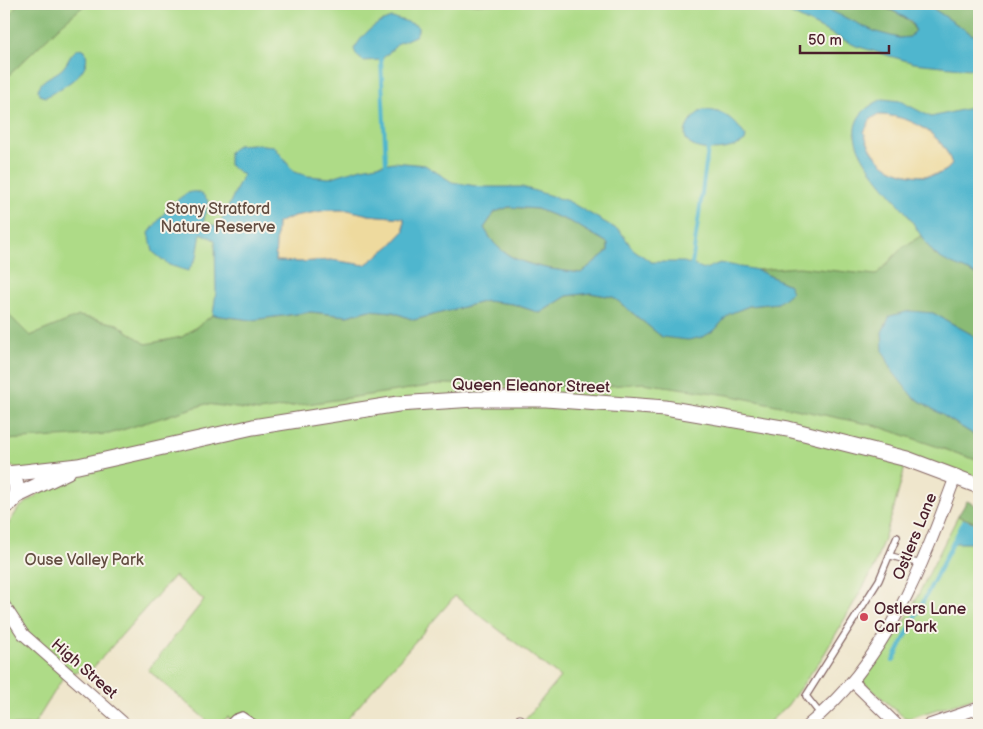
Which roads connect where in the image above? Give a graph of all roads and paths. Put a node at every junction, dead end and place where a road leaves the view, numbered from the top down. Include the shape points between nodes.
1 (78, 466) junction
2 (5, 474) edge
3 (956, 475) junction
4 (979, 486) edge
5 (8, 505) edge
6 (897, 537) dead end
7 (891, 556) junction
8 (923, 565) junction
9 (4, 606) edge
10 (852, 681) junction
11 (979, 708) edge
12 (821, 715) junction
13 (126, 725) edge
14 (227, 725) edge
15 (257, 725) edge
16 (808, 725) edge
17 (897, 725) edge
18 (928, 725) edge

1 - 2 street, Queen Eleanor Street
1 - 3 street, Queen Eleanor Street via 253,427 389,405 475,399 537,399 639,405 731,418 907,459
1 - 5 street, Queen Eleanor Street
2 - 5 street via 17,486
3 - 4 street, Queen Eleanor Street
3 - 8 street, Ostlers Lane
6 - 7 lane
7 - 8 lane
7 - 12 lane via 806,696
8 - 10 street, Ostlers Lane via 888,632
9 - 13 street, High Street via 23,634
10 - 12 street, Ostlers Lane
10 - 17 street
11 - 18 street
12 - 16 street, Ostlers Lane
14 - 15 lane via 242,715

